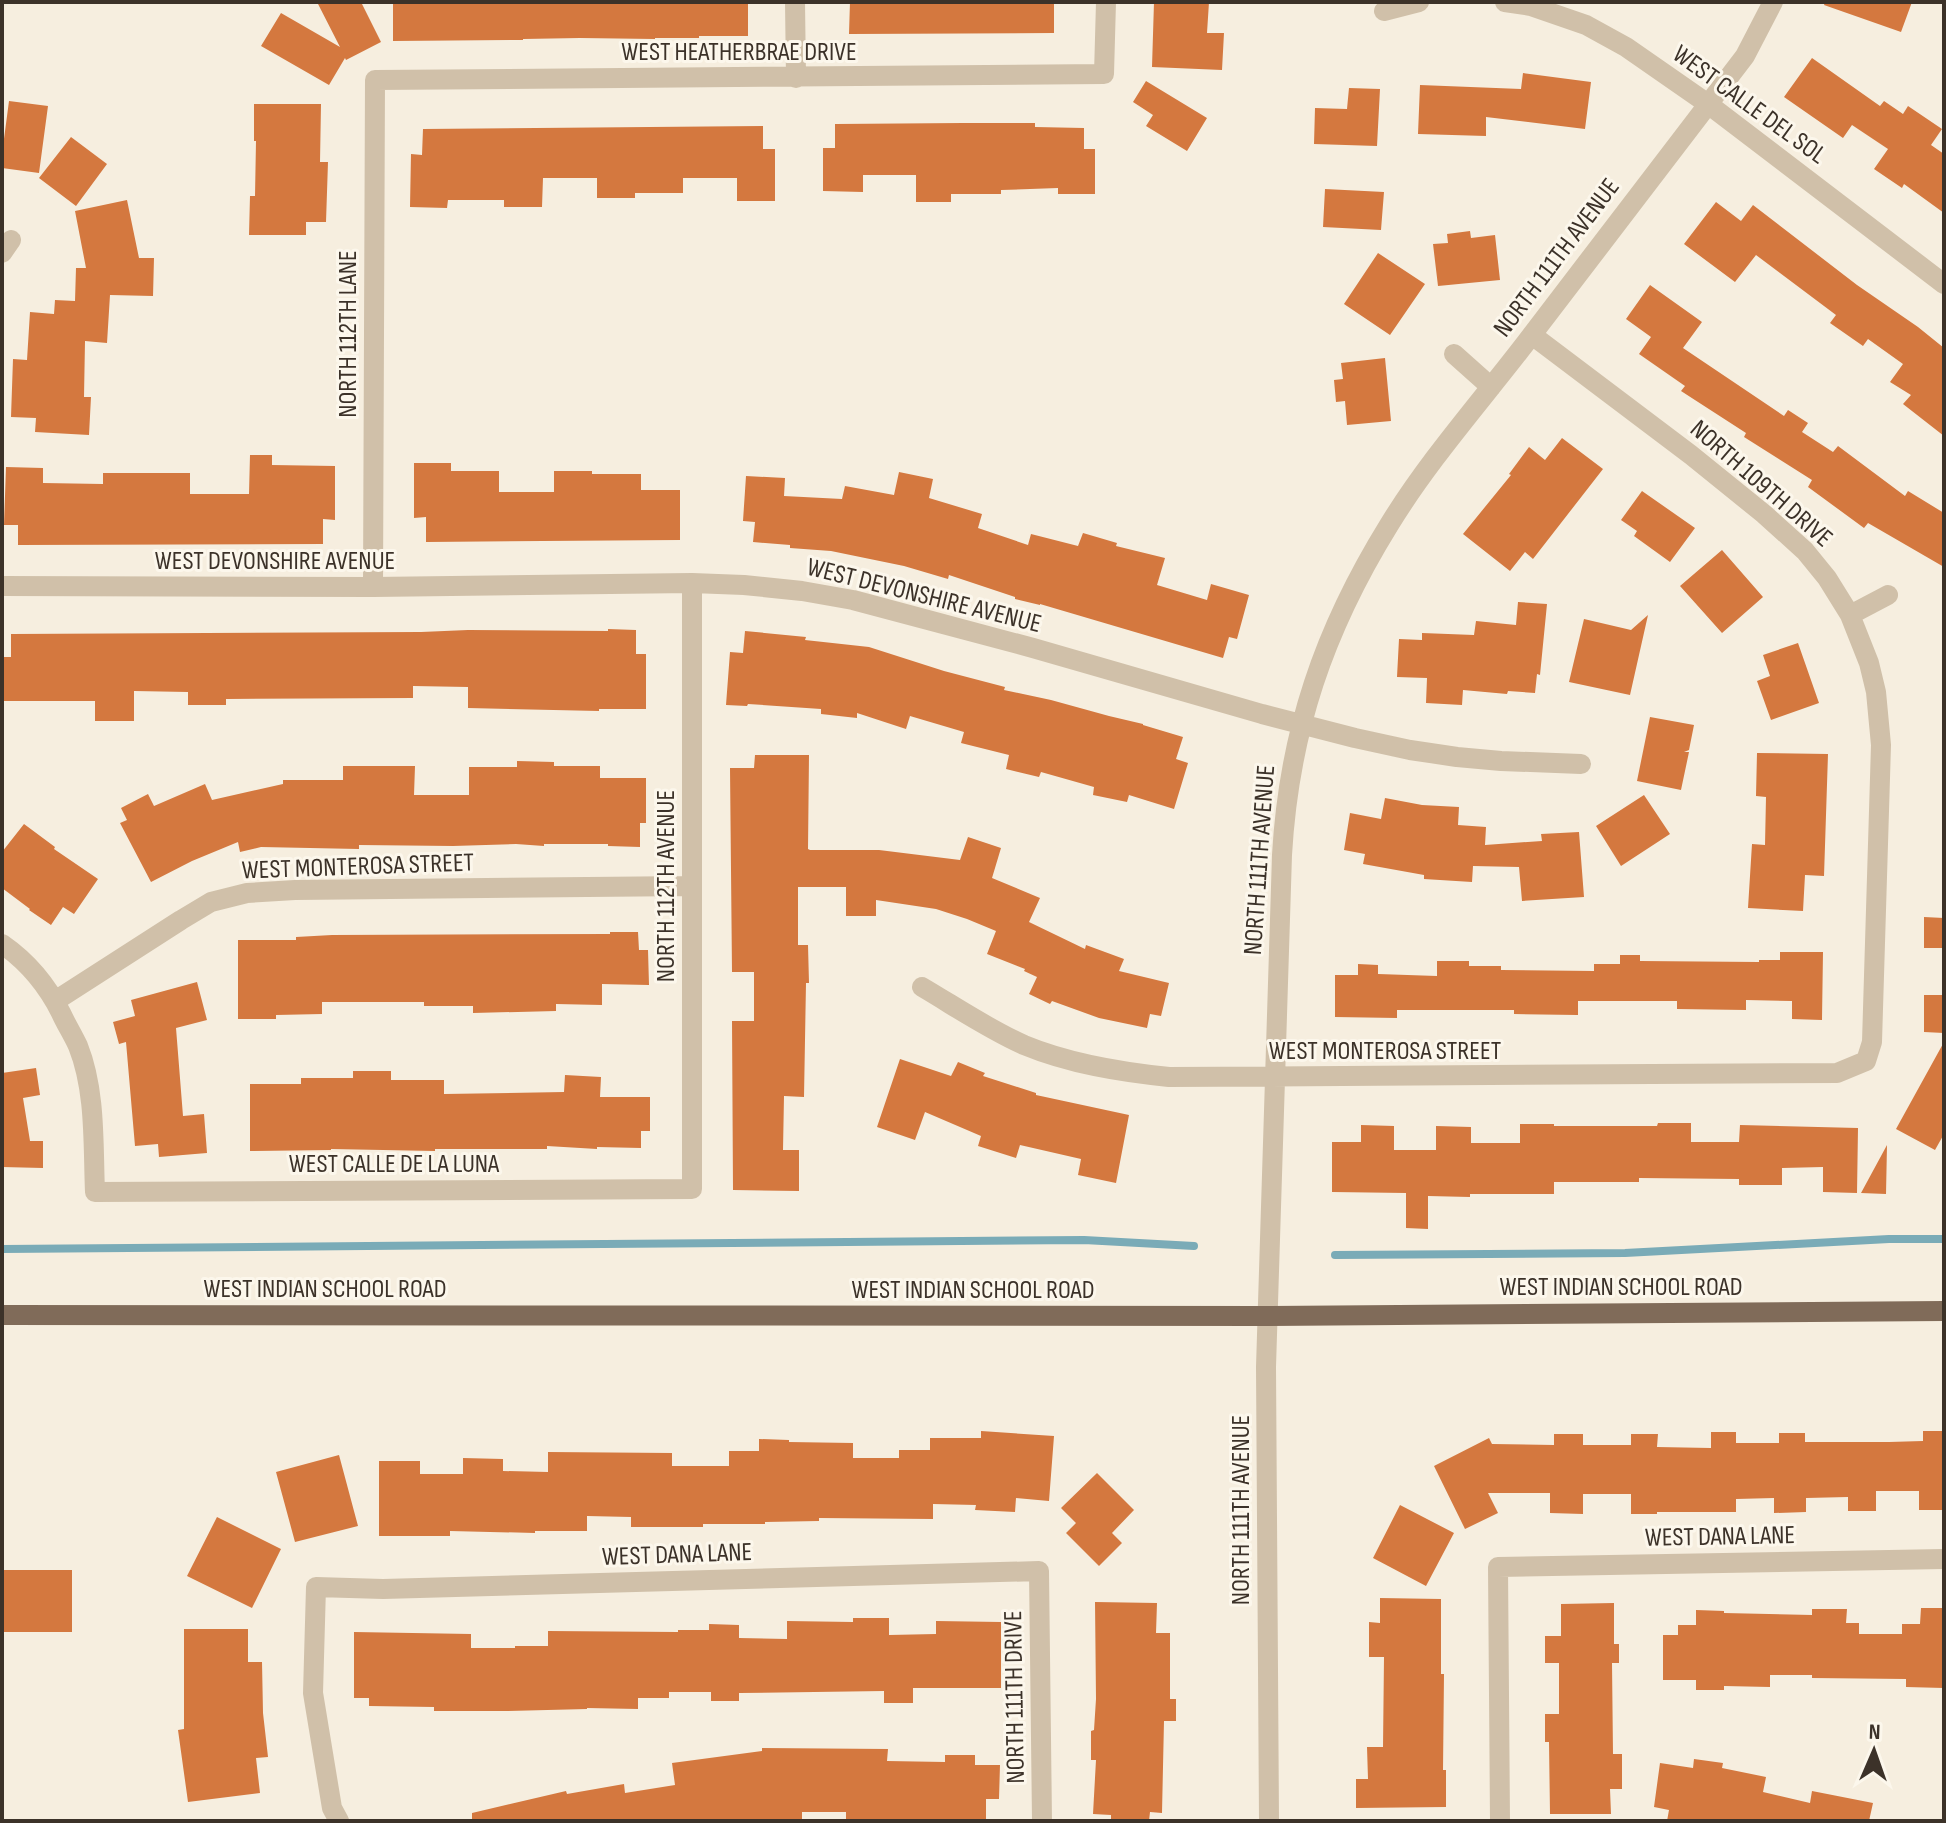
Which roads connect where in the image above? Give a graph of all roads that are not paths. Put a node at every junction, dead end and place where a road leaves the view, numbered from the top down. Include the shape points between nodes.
1 (795, 2) edge
2 (1106, 2) edge
3 (1419, 2) edge
4 (1505, 2) edge
5 (1773, 2) edge
6 (1384, 11) dead end
7 (796, 78) junction
8 (375, 80) joint
9 (1708, 104) junction
10 (1944, 284) edge
11 (1532, 335) junction
12 (1454, 354) dead end
13 (1491, 387) junction
14 (692, 583) junction
15 (2, 586) edge
16 (373, 587) junction
17 (1888, 595) dead end
18 (1850, 615) junction
19 (1301, 724) junction
20 (1581, 764) dead end
21 (692, 886) junction
22 (2, 944) edge
23 (922, 987) dead end
24 (55, 1001) junction
25 (1866, 1061) joint
26 (1274, 1078) junction
27 (692, 1189) joint
28 (1944, 1311) edge
29 (2, 1315) edge
30 (1267, 1316) junction
31 (1944, 1559) edge
32 (1039, 1571) joint
33 (339, 1821) edge
34 (1042, 1821) edge
35 (1269, 1821) edge
36 (1500, 1821) edge

1 - 7 street
2 - 7 street, WEST HEATHERBRAE DRIVE via 1104,74
3 - 6 street
4 - 9 street, WEST CALLE DEL SOL via 1586,25
5 - 9 street, NORTH 111TH AVENUE via 1745,56
7 - 8 street, WEST HEATHERBRAE DRIVE
8 - 16 street, NORTH 112TH LANE
9 - 10 street, WEST CALLE DEL SOL
9 - 11 street, NORTH 111TH AVENUE
11 - 13 street, NORTH 111TH AVENUE
11 - 18 street, NORTH 109TH DRIVE via 1764,514 1805,551
12 - 13 street
13 - 19 street, NORTH 111TH AVENUE via 1424,474 1366,565 1329,639
14 - 16 street, WEST DEVONSHIRE AVENUE
14 - 19 street, WEST DEVONSHIRE AVENUE via 788,589 853,600
14 - 21 street, NORTH 112TH AVENUE
15 - 16 street, WEST DEVONSHIRE AVENUE
17 - 18 street
18 - 25 street, NORTH 109TH DRIVE via 1876,692 1881,745 1872,1042
19 - 20 street, WEST DEVONSHIRE AVENUE via 1457,757
19 - 26 street, NORTH 111TH AVENUE via 1284,817
21 - 24 street, WEST MONTEROSA STREET via 247,893 211,902
21 - 27 street, NORTH 112TH AVENUE
22 - 24 street via 29,965
23 - 26 street, WEST MONTEROSA STREET via 990,1028 1061,1058 1169,1077
24 - 27 street, WEST CALLE DE LA LUNA via 86,1077 95,1192
25 - 26 street, WEST MONTEROSA STREET via 1837,1073
26 - 30 street, NORTH 111TH AVENUE
28 - 30 main road, WEST INDIAN SCHOOL ROAD
29 - 30 main road, WEST INDIAN SCHOOL ROAD
30 - 35 street, NORTH 111TH AVENUE
31 - 36 street, WEST DANA LANE via 1498,1567
32 - 33 street, WEST DANA LANE via 316,1587 313,1693 332,1808
32 - 34 street, NORTH 111TH DRIVE

